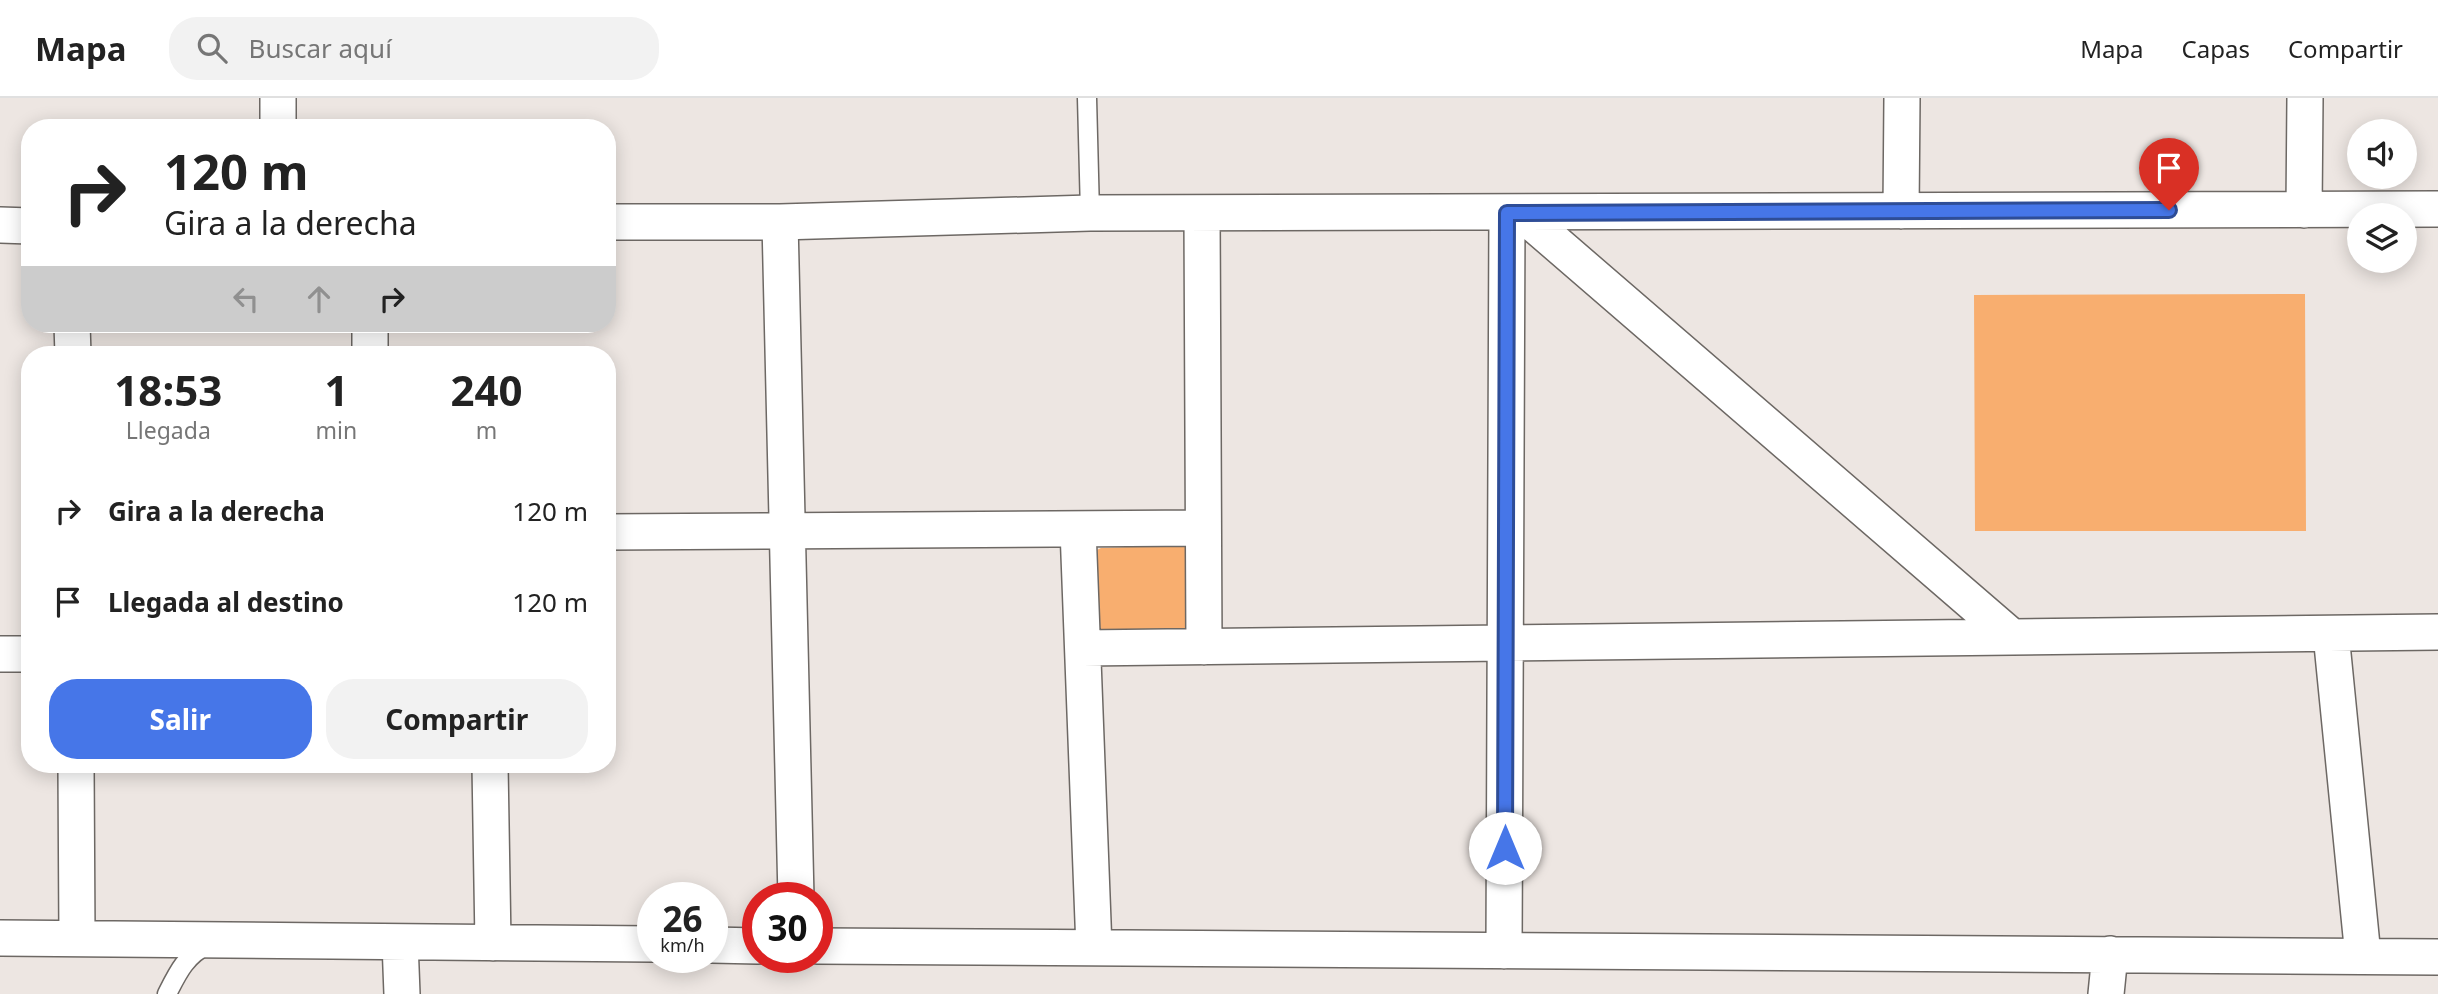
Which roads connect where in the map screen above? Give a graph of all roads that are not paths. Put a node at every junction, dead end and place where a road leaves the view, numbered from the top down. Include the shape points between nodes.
1 (278, 98) edge
2 (1087, 98) edge
3 (1902, 98) edge
4 (2305, 98) edge
5 (278, 119) edge
6 (2304, 209) junction
7 (2438, 209) edge
8 (1901, 211) junction
9 (1090, 213) junction
10 (1202, 213) junction
11 (1514, 213) junction
12 (616, 222) edge
13 (780, 222) junction
14 (0, 225) edge
15 (21, 226) edge
16 (1203, 528) junction
17 (1079, 529) junction
18 (788, 531) junction
19 (616, 532) edge
20 (2438, 632) edge
21 (2331, 634) junction
22 (2012, 637) junction
23 (1505, 643) junction
24 (1203, 647) junction
25 (1083, 648) junction
26 (0, 654) edge
27 (21, 654) edge
28 (76, 773) edge
29 (490, 773) edge
30 (796, 882) edge
31 (0, 938) edge
32 (77, 938) junction
33 (219, 940) junction
34 (400, 942) junction
35 (493, 943) junction
36 (637, 944) edge
37 (833, 946) edge
38 (1094, 948) junction
39 (1504, 951) junction
40 (2110, 954) junction
41 (2363, 956) junction
42 (2438, 957) edge
43 (167, 994) edge
44 (402, 994) edge
45 (2106, 994) edge

1 - 5 street
2 - 9 lane
3 - 8 street
4 - 6 street
6 - 7 street
6 - 8 street
8 - 11 street
9 - 10 street
9 - 13 street
10 - 11 street
10 - 16 street
11 - 22 street
11 - 23 street
12 - 13 street
13 - 18 street
14 - 15 street
16 - 17 street
16 - 24 street
17 - 18 street
17 - 25 street
18 - 19 street
18 - 30 street
20 - 21 street
21 - 22 street
21 - 41 street
22 - 23 street
23 - 24 street
23 - 39 street
24 - 25 street
25 - 38 street
26 - 27 street
28 - 32 street
29 - 35 street
31 - 32 street
32 - 33 street
33 - 34 street
33 - 43 lane via 197,950 181,965
34 - 35 street
34 - 44 street
35 - 36 street
37 - 38 street
38 - 39 street
39 - 40 street
40 - 41 street
40 - 45 street
41 - 42 street

